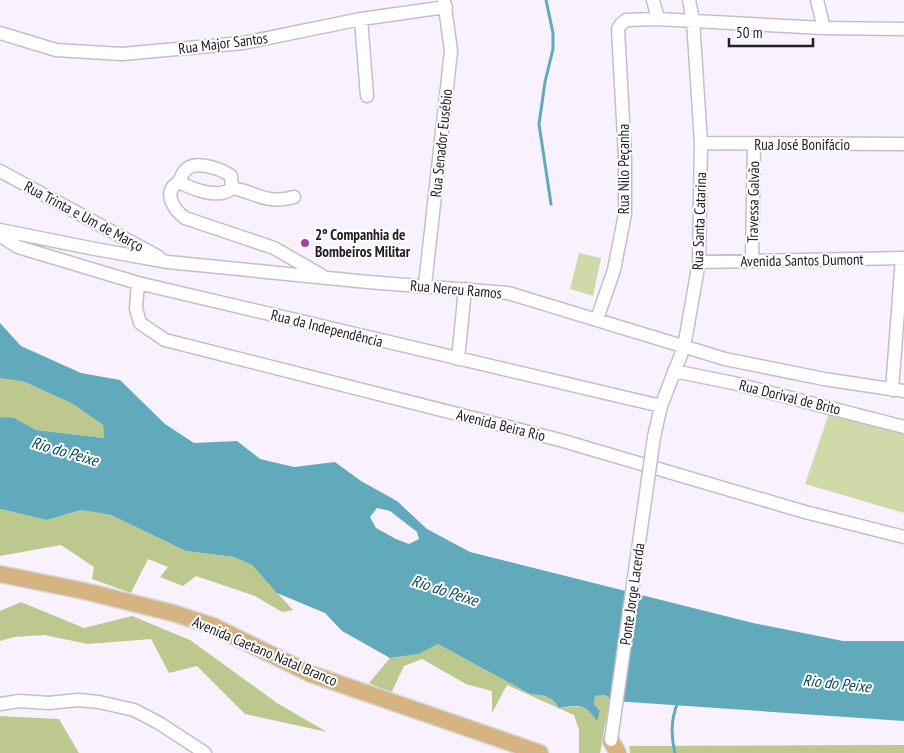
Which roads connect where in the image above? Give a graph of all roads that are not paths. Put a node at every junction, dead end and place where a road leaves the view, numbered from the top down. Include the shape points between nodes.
1 (653, 0) edge
2 (689, 0) edge
3 (817, 0) edge
4 (445, 3) edge
5 (361, 19) junction
6 (658, 19) junction
7 (693, 20) junction
8 (824, 28) junction
9 (904, 29) edge
10 (0, 33) edge
11 (367, 96) dead end
12 (701, 143) junction
13 (754, 143) junction
14 (904, 144) edge
15 (0, 171) edge
16 (179, 182) junction
17 (232, 188) junction
18 (294, 197) dead end
19 (0, 230) edge
20 (0, 234) edge
21 (903, 258) edge
22 (752, 260) junction
23 (168, 262) junction
24 (700, 262) junction
25 (325, 278) junction
26 (138, 283) junction
27 (425, 285) junction
28 (465, 289) junction
29 (597, 319) junction
30 (684, 347) junction
31 (458, 359) junction
32 (674, 371) junction
33 (898, 391) edge
34 (661, 406) junction
35 (904, 426) edge
36 (654, 436) joint
37 (904, 537) edge
38 (0, 574) edge
39 (0, 704) edge
40 (496, 738) junction
41 (612, 749) edge
42 (204, 753) edge
43 (510, 753) edge
44 (540, 753) edge

1 - 6 street
2 - 7 street, Rua Santa Catarina
3 - 8 street
4 - 5 street, Rua Major Santos
4 - 27 street, Rua Senador Eusébio via 451,52
5 - 10 street, Rua Major Santos via 243,43 122,54 56,50
5 - 11 street
6 - 7 street
6 - 29 street, Rua Nilo Peçanha via 626,20 618,29 625,157 624,214 614,270
7 - 8 street
7 - 12 street, Rua Santa Catarina
8 - 9 street
12 - 13 street, Rua José Bonifácio
12 - 24 street, Rua Santa Catarina
13 - 14 street, Rua José Bonifácio
13 - 22 street, Travessa Galvão
15 - 23 street, Rua Trinta e Um de Março
16 - 17 street via 204,192 222,192
16 - 17 street via 188,168 217,168 231,176
16 - 25 street via 174,184 171,202 184,218 274,248
17 - 18 street via 261,198 285,200
19 - 23 street, Rua Nereu Ramos
20 - 26 street, Rua da Independência via 18,247
21 - 22 street, Avenida Santos Dumont
21 - 33 street
22 - 24 street, Avenida Santos Dumont
23 - 25 street, Rua Nereu Ramos
24 - 30 street, Rua Santa Catarina
25 - 27 street, Rua Nereu Ramos
26 - 31 street, Rua da Independência
26 - 37 street, Avenida Beira Rio via 136,308 140,323 165,340 560,440 805,512
27 - 28 street, Rua Nereu Ramos
28 - 29 street, Rua Nereu Ramos via 508,293
28 - 31 street
29 - 30 street, Rua Nereu Ramos
30 - 32 street, Rua Santa Catarina
30 - 33 street, Rua Nereu Ramos via 725,359
31 - 34 street, Rua da Independência
32 - 34 street, Rua Santa Catarina
32 - 35 street, Rua Dorival de Brito
34 - 36 street, Rua Santa Catarina
36 - 41 street, Ponte Jorge Lacerda, bridge
38 - 40 main road, Avenida Caetano Natal Branco via 173,613 213,626 311,674
39 - 42 street via 78,700 134,710 160,723
40 - 43 main road, Avenida Caetano Natal Branco
40 - 44 main road, Avenida Caetano Natal Branco

